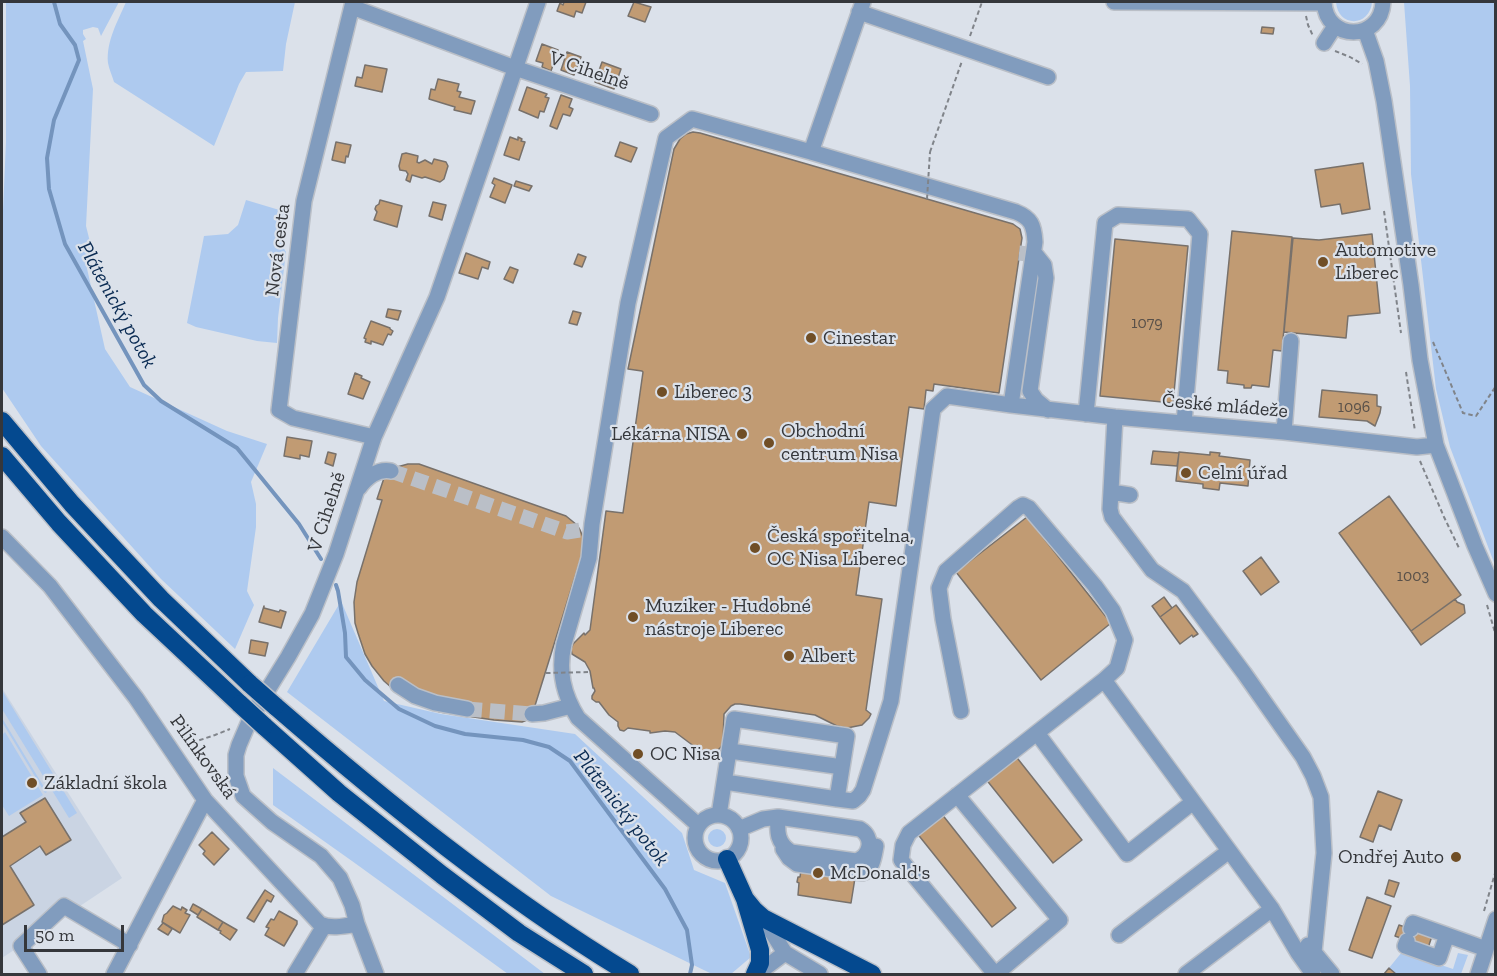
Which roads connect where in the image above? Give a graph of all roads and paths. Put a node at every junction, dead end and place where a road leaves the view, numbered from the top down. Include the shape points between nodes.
1 (538, 2) edge
2 (982, 2) edge
3 (1114, 2) edge
4 (1324, 2) edge
5 (1383, 2) edge
6 (353, 4) edge
7 (861, 7) edge
8 (1335, 26) junction
9 (1365, 30) junction
10 (1324, 43) dead end
11 (966, 48) junction
12 (515, 68) junction
13 (1048, 77) dead end
14 (651, 114) dead end
15 (811, 152) junction
16 (927, 199) dead end
17 (1036, 255) dead end
18 (1431, 337) dead end
19 (1291, 341) dead end
20 (1496, 386) edge
21 (1011, 405) junction
22 (1048, 410) junction
23 (1086, 414) junction
24 (1115, 417) junction
25 (2, 421) edge
26 (1184, 423) junction
27 (1284, 432) junction
28 (374, 437) junction
29 (1436, 445) junction
30 (2, 456) edge
31 (391, 471) tunnel mouth
32 (1111, 492) junction
33 (356, 493) junction
34 (1130, 495) dead end
35 (2, 537) edge
36 (1496, 594) edge
37 (590, 672) dead end
38 (546, 673) dead end
39 (1104, 680) junction
40 (398, 686) dead end
41 (571, 706) junction
42 (468, 709) tunnel mouth
43 (961, 711) dead end
44 (532, 714) tunnel mouth
45 (256, 727) junction
46 (1037, 733) junction
47 (171, 750) junction
48 (730, 751) junction
49 (842, 767) junction
50 (725, 782) junction
51 (957, 795) junction
52 (837, 799) junction
53 (204, 800) junction
54 (1193, 802) junction
55 (719, 815) junction
56 (778, 817) junction
57 (698, 825) junction
58 (739, 829) junction
59 (1229, 851) junction
60 (727, 859) junction
61 (1496, 870) edge
62 (745, 899) junction
63 (1272, 909) junction
64 (763, 918) junction
65 (357, 924) junction
66 (1494, 924) edge
67 (324, 926) junction
68 (1119, 935) dead end
69 (1447, 935) junction
70 (130, 945) junction
71 (1486, 949) junction
72 (1314, 952) junction
73 (784, 953) junction
74 (628, 972) edge
75 (39, 975) edge
76 (114, 975) edge
77 (295, 975) edge
78 (376, 975) edge
79 (584, 975) edge
80 (756, 975) edge
81 (820, 975) edge
82 (872, 975) edge
83 (995, 975) edge
84 (1186, 975) edge
85 (1314, 975) edge
86 (1332, 975) edge
87 (1478, 975) edge

1 - 12 street, V Cihelně
2 - 11 path
3 - 4 street
4 - 8 street via 1326,14
5 - 9 street via 1380,17
6 - 12 street, V Cihelně
6 - 28 street, Nová cesta via 304,201 279,410 293,418
7 - 11 street
7 - 15 street
8 - 9 street via 1348,32
8 - 10 street
9 - 29 street via 1384,101 1420,360
11 - 13 street
11 - 16 path, bridge via 930,152
12 - 14 street, V Cihelně
12 - 28 street, V Cihelně via 437,297
15 - 21 street via 1016,212 1031,222 1035,242
15 - 41 street via 692,119 666,138 628,303 586,527 589,558 561,657 561,677
17 - 22 street via 1044,265 1046,278 1030,391
18 - 20 path via 1463,413 1476,416
19 - 27 street
21 - 22 street, České mládeže
21 - 52 street, České mládeže via 947,396 933,410 891,701 863,790 853,801
22 - 23 street, České mládeže
23 - 24 street, České mládeže
23 - 26 street via 1105,223 1118,215 1188,219 1200,234
24 - 26 street, České mládeže
24 - 32 street
25 - 74 highway, bridge via 72,504 161,599 274,706 454,853 531,910
26 - 27 street, České mládeže
27 - 29 street, České mládeže via 1417,447
28 - 33 street, V Cihelně
29 - 36 street
30 - 45 highway, bridge via 144,614 240,704
31 - 33 street via 380,471 370,477
32 - 34 street
32 - 72 street via 1112,517 1152,570 1183,591 1303,757 1312,776 1321,797 1324,853
33 - 45 street, V Cihelně via 312,614 251,717
35 - 47 street, Pilínkovská via 50,586
37 - 38 path, bridge
39 - 43 street via 1117,668 1125,640 1113,611 1023,505 946,571 939,588
39 - 46 street
39 - 54 street
40 - 42 street via 435,703
41 - 44 street
41 - 57 street via 578,718
45 - 47 path via 236,726
45 - 65 street, V Cihelně via 238,745 235,766 243,796 321,856 340,878
45 - 79 highway via 442,875 519,933
46 - 51 street
46 - 54 street via 1127,854
47 - 53 street, Pilínkovská
48 - 49 street
48 - 49 street via 734,719 847,736
48 - 50 street
49 - 52 street
50 - 52 street
50 - 55 street
51 - 83 street via 909,833 901,860
51 - 83 street via 1060,920
53 - 67 street, Pilínkovská
53 - 70 street
54 - 59 street
55 - 57 street
55 - 58 street via 731,819
56 - 56 street via 777,834 790,852 856,861 868,852 865,832 853,827
56 - 58 street
57 - 60 street via 695,839 700,853 712,861
58 - 60 street via 740,843
59 - 63 street
59 - 68 street
60 - 62 highway
61 - 66 path via 1480,924
62 - 64 highway
62 - 80 highway via 760,950
63 - 72 street
63 - 84 street
63 - 85 street
64 - 73 street
64 - 82 highway
65 - 67 street
65 - 78 street
66 - 71 street
67 - 77 street
69 - 69 street via 1439,958 1405,946 1413,923
69 - 71 street
70 - 75 street via 64,906 21,946
70 - 76 street
71 - 87 street
72 - 86 street
73 - 80 street
73 - 81 street

